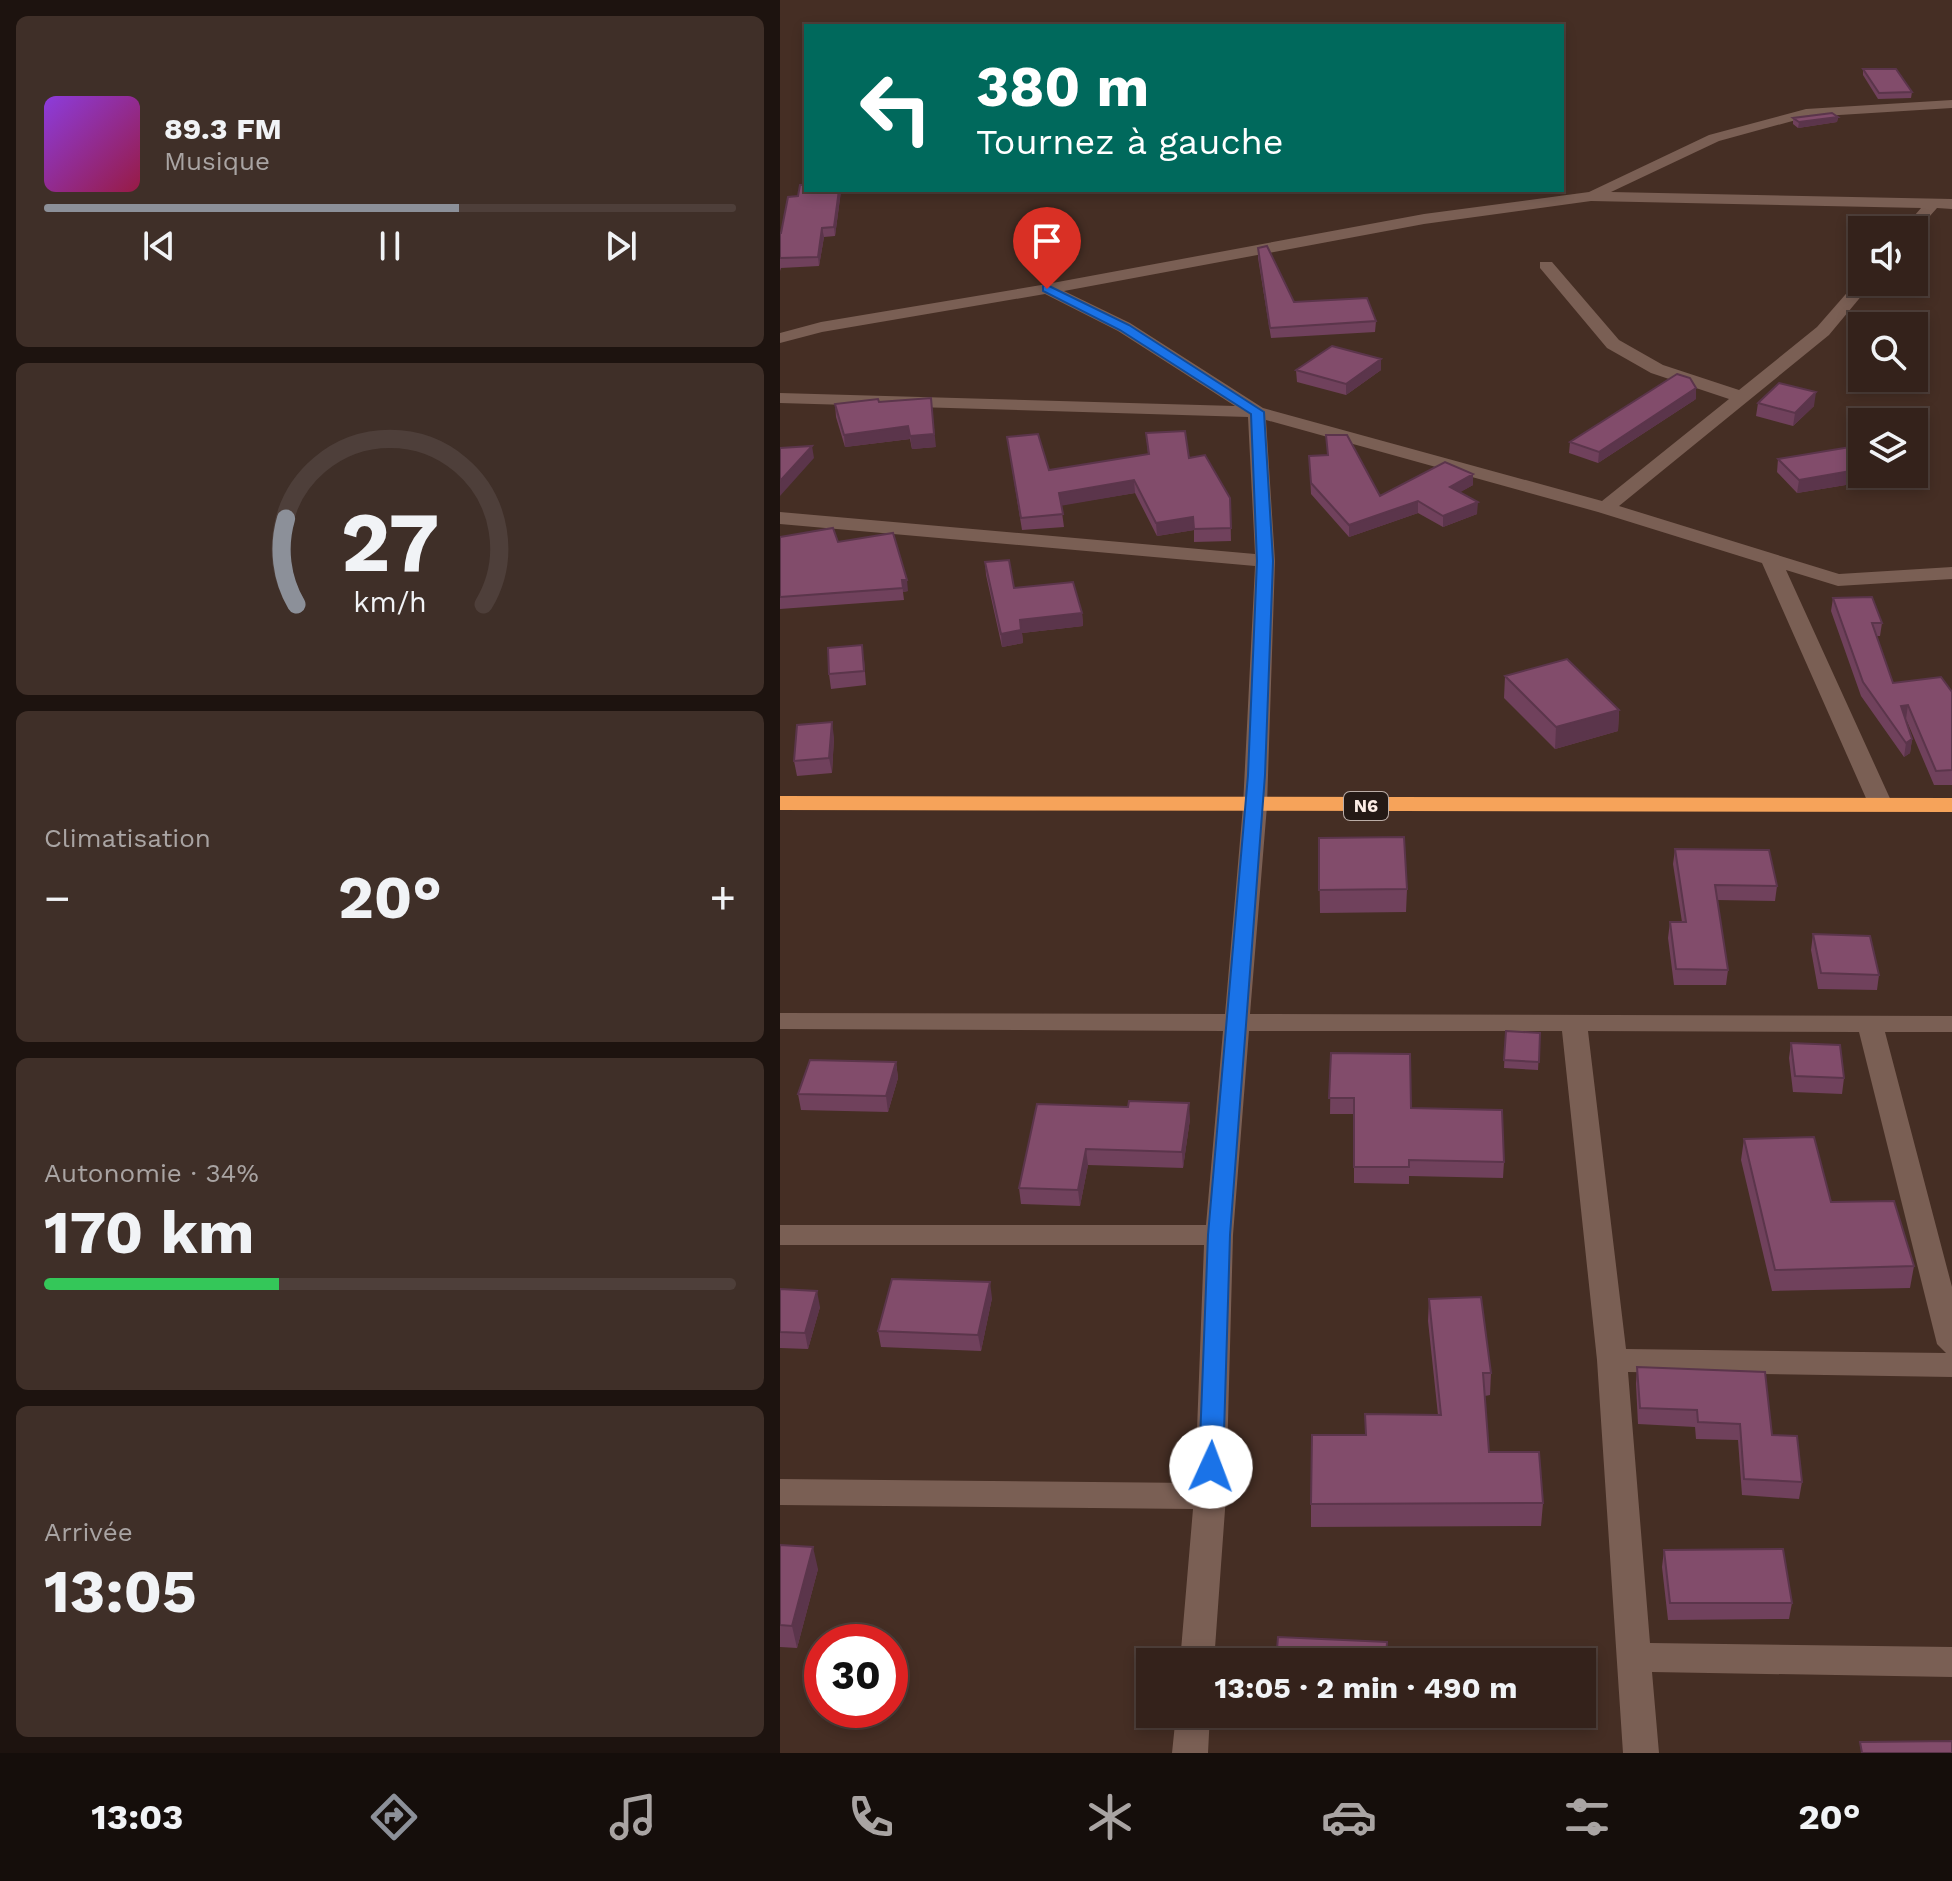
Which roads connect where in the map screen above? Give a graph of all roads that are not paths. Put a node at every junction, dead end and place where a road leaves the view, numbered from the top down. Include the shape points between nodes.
1 (1952, 104) edge
2 (1591, 196) junction
3 (1952, 204) edge
4 (1932, 205) junction
5 (1922, 216) edge
6 (1546, 265) dead end
7 (1047, 289) junction
8 (1853, 296) edge
9 (780, 338) edge
10 (1741, 397) junction
11 (780, 398) edge
12 (1257, 412) junction
13 (1605, 508) junction
14 (780, 518) edge
15 (1770, 558) junction
16 (1265, 561) junction
17 (1952, 573) edge
18 (780, 803) edge
19 (1881, 805) junction
20 (1952, 805) edge
21 (1255, 806) junction
22 (780, 1021) edge
23 (1237, 1023) junction
24 (1574, 1024) junction
25 (1870, 1024) junction
26 (1952, 1024) edge
27 (780, 1235) edge
28 (1219, 1235) junction
29 (1952, 1344) edge
30 (1612, 1360) junction
31 (1952, 1365) edge
32 (780, 1492) edge
33 (1210, 1496) junction
34 (1198, 1648) edge
35 (1634, 1657) junction
36 (1952, 1662) edge
37 (1192, 1728) edge
38 (1190, 1753) edge
39 (1641, 1753) edge

1 - 2 street via 1806,113 1714,138
2 - 4 street
2 - 7 street via 1424,219
3 - 4 street
4 - 5 street
6 - 10 street via 1613,344 1657,369
7 - 9 street
7 - 12 street via 1124,327
8 - 10 street via 1823,331
10 - 13 street
11 - 12 street
12 - 13 street
12 - 16 street
13 - 15 street
14 - 16 street
15 - 17 street via 1838,580
15 - 19 street
16 - 21 street
18 - 21 highway, N6
19 - 20 highway, N6
19 - 21 highway, N6
21 - 23 street
22 - 23 street
23 - 24 street
23 - 28 street
24 - 25 street
24 - 30 street
25 - 26 street
25 - 29 street
27 - 28 street
28 - 33 street
30 - 31 street
30 - 35 street
32 - 33 street
33 - 34 street
35 - 36 street
35 - 39 street
37 - 38 street

